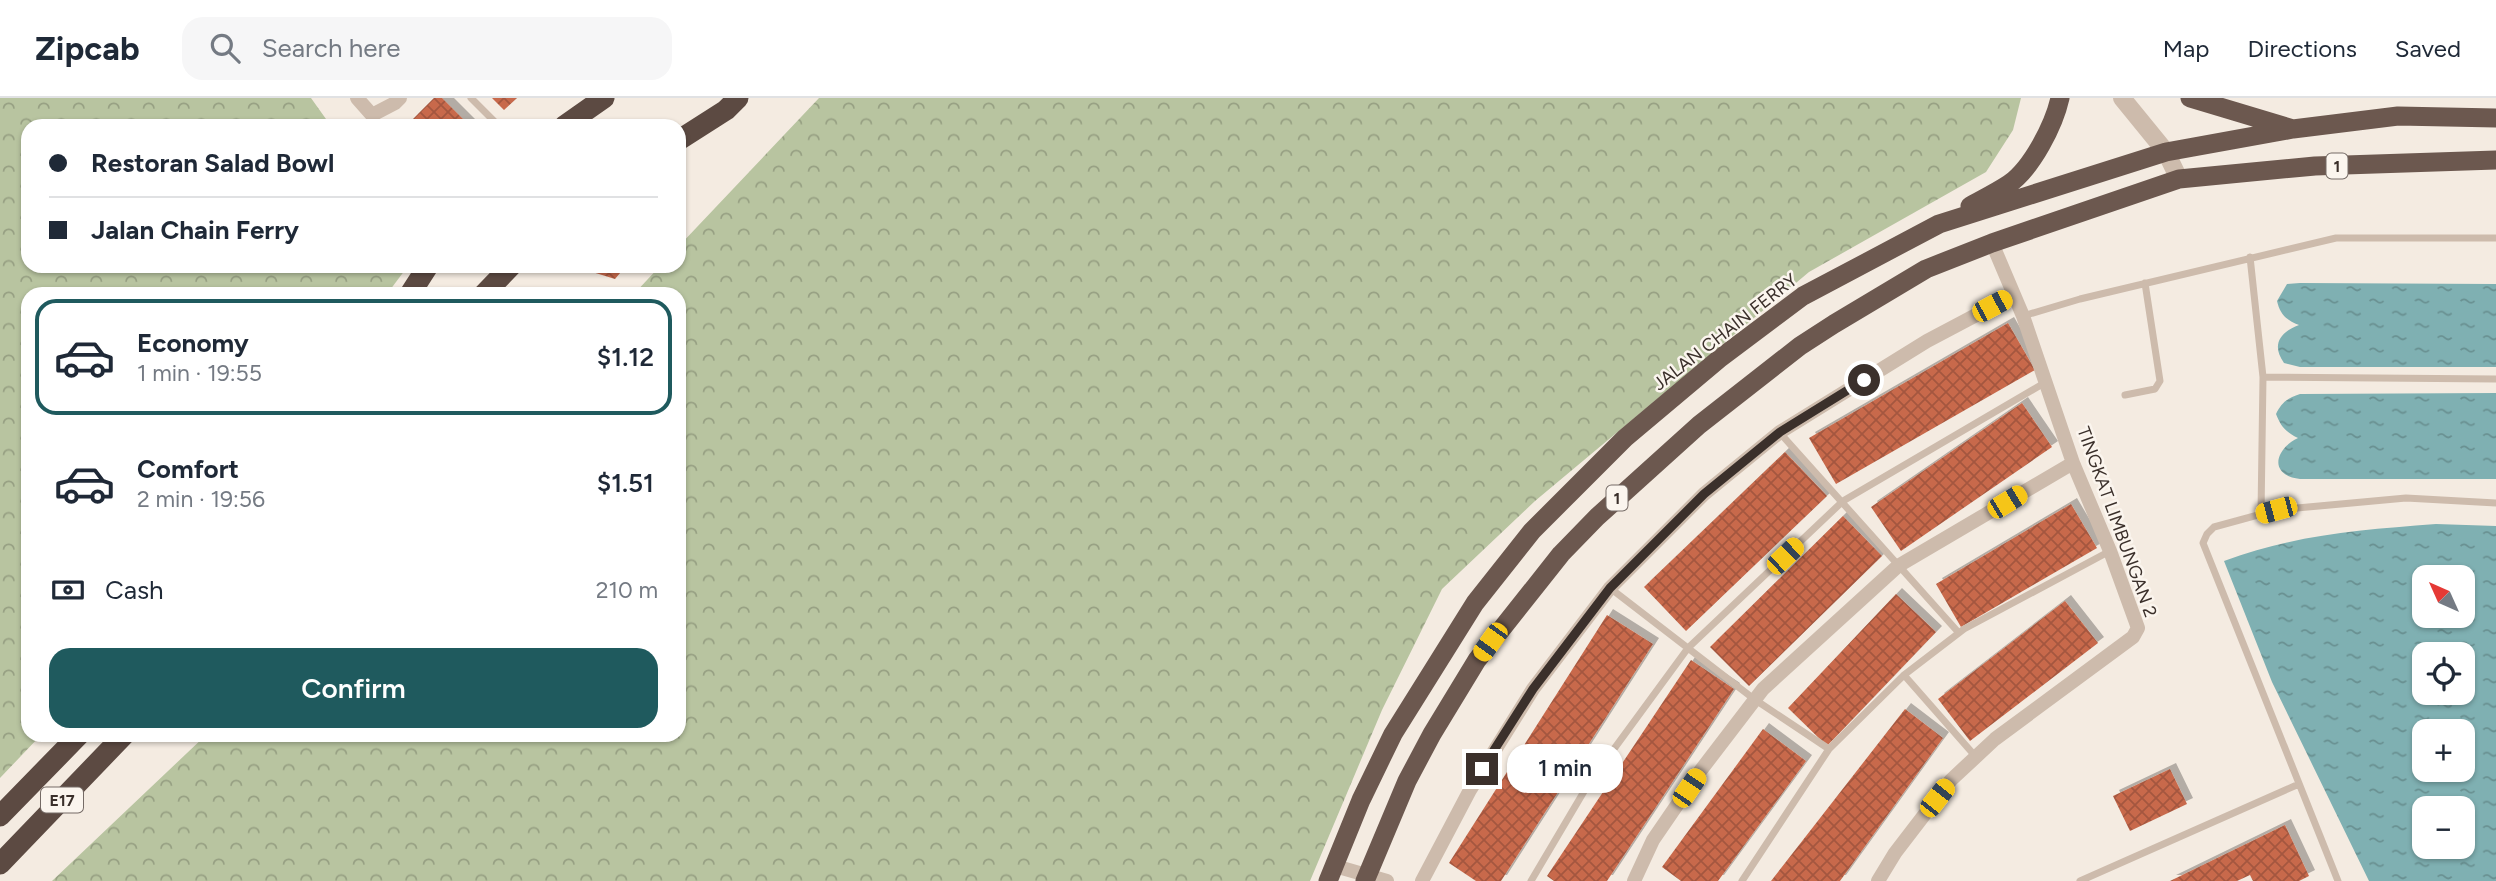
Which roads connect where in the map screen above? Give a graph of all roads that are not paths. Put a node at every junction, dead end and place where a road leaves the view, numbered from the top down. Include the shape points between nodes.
1 (357, 98) edge
2 (400, 98) edge
3 (471, 98) edge
4 (604, 98) edge
5 (738, 98) edge
6 (2060, 98) edge
7 (2122, 98) edge
8 (2190, 98) edge
9 (2496, 118) edge
10 (492, 119) edge
11 (574, 119) edge
12 (2293, 129) junction
13 (686, 136) edge
14 (2166, 152) junction
15 (2496, 160) edge
16 (2179, 179) junction
17 (1939, 224) junction
18 (2496, 238) edge
19 (1992, 243) junction
20 (2250, 257) junction
21 (504, 273) edge
22 (2145, 283) junction
23 (491, 287) edge
24 (2014, 295) junction
25 (2023, 316) junction
26 (2263, 377) junction
27 (2496, 379) edge
28 (2047, 382) junction
29 (2125, 395) dead end
30 (1780, 432) junction
31 (2073, 463) junction
32 (1843, 501) junction
33 (2496, 503) edge
34 (2276, 510) junction
35 (2110, 551) junction
36 (1898, 566) junction
37 (1610, 588) junction
38 (1959, 633) junction
39 (1688, 648) junction
40 (1904, 675) junction
41 (1754, 699) junction
42 (72, 742) edge
43 (117, 742) edge
44 (1829, 749) junction
45 (1976, 757) junction
46 (2299, 784) junction
47 (0, 816) edge
48 (0, 864) edge
49 (1331, 873) edge
50 (1366, 878) edge
51 (1387, 881) edge
52 (1422, 881) edge
53 (1531, 881) edge
54 (1634, 881) edge
55 (1742, 881) edge
56 (1878, 881) edge
57 (2080, 881) edge
58 (2338, 881) edge

1 - 2 street via 372,115
3 - 10 lane
4 - 11 highway
5 - 13 highway
6 - 17 highway via 2051,124 2011,183
7 - 14 street
8 - 12 highway
9 - 12 highway, JALAN CHAIN FERRY / 1 via 2398,116
12 - 14 highway, JALAN CHAIN FERRY / 1
14 - 16 street
14 - 17 highway, JALAN CHAIN FERRY / 1
15 - 16 highway, 1 via 2315,166
16 - 19 highway, 1
17 - 49 highway, JALAN CHAIN FERRY / 1 via 1803,296 1719,359 1625,438 1532,531 1475,603 1393,734
18 - 20 lane via 2336,237
19 - 24 street, TINGKAT LIMBUNGAN 2
19 - 50 highway, 1 via 1905,280 1800,346 1699,425 1570,545 1477,660 1407,781
20 - 22 lane
20 - 26 lane
21 - 23 highway
22 - 25 lane
22 - 29 lane via 2160,381 2155,389
24 - 25 street, TINGKAT LIMBUNGAN 2
24 - 30 street via 1927,341
25 - 28 street, TINGKAT LIMBUNGAN 2
26 - 27 lane
26 - 34 lane via 2260,514
28 - 31 street, TINGKAT LIMBUNGAN 2
28 - 32 lane
30 - 32 lane
30 - 37 street via 1704,494
31 - 35 street, TINGKAT LIMBUNGAN 2
31 - 36 street
32 - 36 lane
32 - 39 lane
33 - 34 lane via 2406,498
34 - 46 lane via 2214,527 2203,543
35 - 38 lane
35 - 45 street, TINGKAT LIMBUNGAN 2 via 2138,628 2133,637
36 - 38 lane
36 - 41 street
37 - 39 lane
37 - 52 street via 1533,689 1470,790
38 - 40 lane
39 - 41 lane
39 - 53 lane via 1589,783
40 - 44 lane
40 - 45 lane
41 - 44 lane
41 - 54 street via 1653,840
42 - 47 highway, E17
43 - 48 highway, E17
44 - 55 lane
45 - 56 street, TINGKAT LIMBUNGAN 2 via 1951,780
46 - 57 lane
46 - 58 lane
49 - 50 street
50 - 51 street

